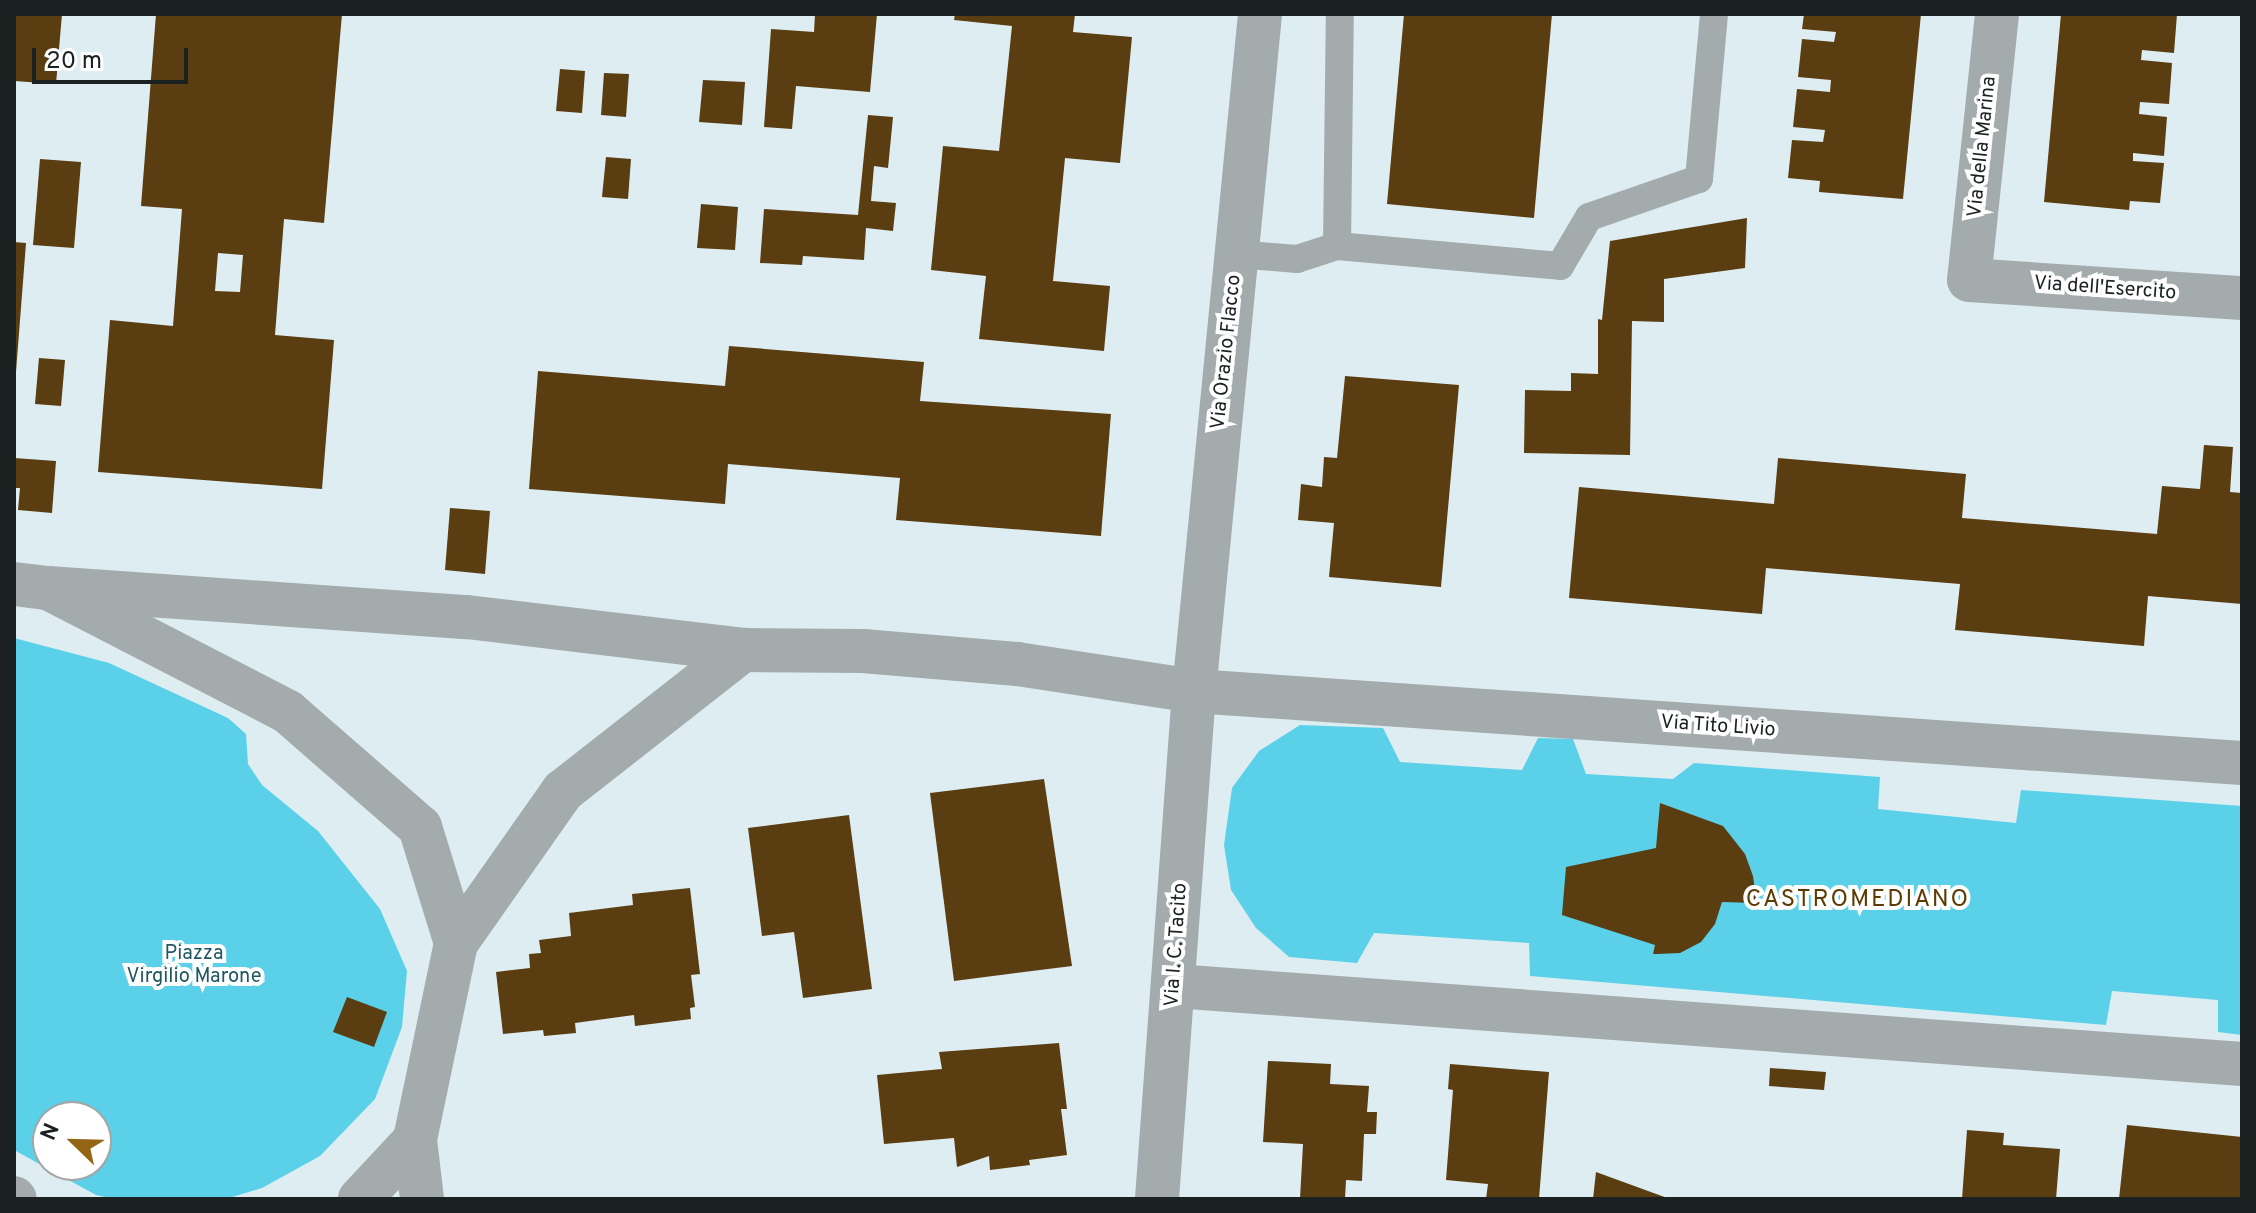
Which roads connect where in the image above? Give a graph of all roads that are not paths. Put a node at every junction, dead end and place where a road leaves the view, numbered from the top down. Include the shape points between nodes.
1 (1260, 14) edge
2 (1340, 14) edge
3 (1714, 14) edge
4 (1997, 14) edge
5 (1337, 246) junction
6 (1237, 254) junction
7 (1969, 280) joint
8 (2242, 298) edge
9 (31, 586) edge
10 (743, 650) junction
11 (1194, 691) junction
12 (2242, 763) edge
13 (456, 943) junction
14 (1175, 986) junction
15 (2242, 1064) edge
16 (415, 1140) junction
17 (360, 1199) edge
18 (422, 1199) edge
19 (1157, 1199) edge

1 - 6 street, Via Orazio Flacco
2 - 5 lane
3 - 5 lane via 1699,179 1589,217 1560,266
4 - 7 street, Via della Marina
5 - 6 lane via 1297,259
6 - 11 street, Via Orazio Flacco
7 - 8 street, Via dell'Esercito
9 - 10 street, Via Tito Livio via 467,617
9 - 13 street via 288,712 420,827
10 - 11 street, Via Tito Livio via 863,651 1017,664
10 - 13 street via 563,791
11 - 12 street, Via Tito Livio
11 - 14 street, Via I. C. Tacito
13 - 16 street
14 - 15 street
14 - 19 street, Via I. C. Tacito
16 - 17 street
16 - 18 street

